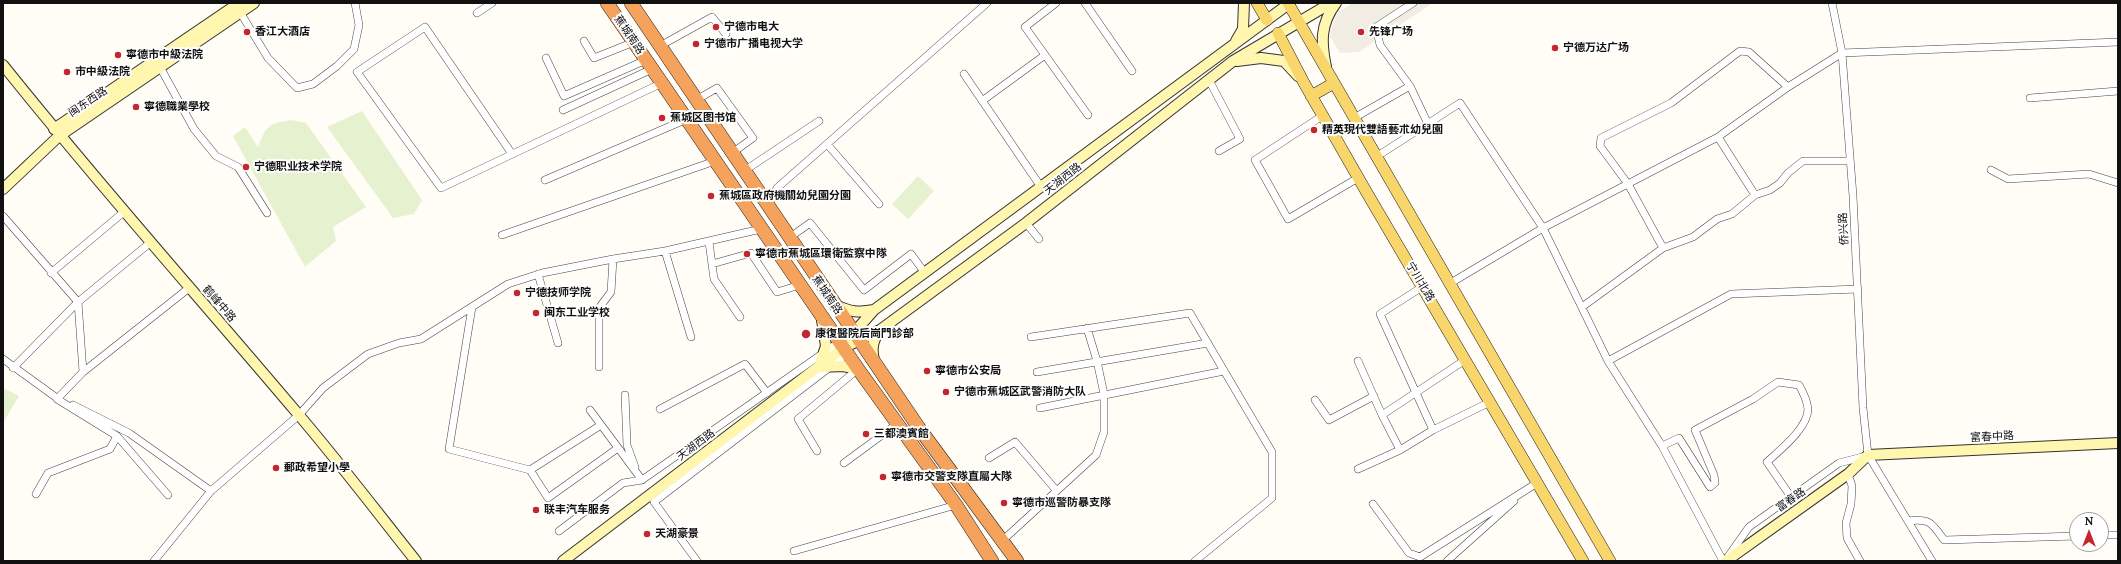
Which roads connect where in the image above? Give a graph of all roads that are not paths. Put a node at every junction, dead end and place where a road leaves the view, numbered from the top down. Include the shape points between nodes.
1 (254, 3) edge
2 (355, 3) edge
3 (492, 3) edge
4 (607, 3) edge
5 (631, 3) edge
6 (987, 3) edge
7 (1056, 3) edge
8 (1085, 3) edge
9 (1244, 3) edge
10 (1257, 3) edge
11 (1289, 3) edge
12 (1331, 3) edge
13 (1336, 3) edge
14 (1413, 3) edge
15 (1832, 3) edge
16 (236, 6) edge
17 (477, 13) dead end
18 (1267, 20) junction
19 (1300, 22) junction
20 (726, 34) dead end
21 (1278, 34) junction
22 (584, 41) dead end
23 (634, 42) junction
24 (2118, 42) edge
25 (1234, 44) junction
26 (660, 46) junction
27 (1842, 53) junction
28 (1045, 55) junction
29 (546, 58) dead end
30 (1215, 58) junction
31 (1233, 61) junction
32 (3, 65) edge
33 (649, 65) junction
34 (160, 67) junction
35 (1223, 69) junction
36 (1326, 69) junction
37 (1132, 70) dead end
38 (964, 74) dead end
39 (1209, 80) junction
40 (662, 83) junction
41 (1304, 83) junction
42 (1334, 83) junction
43 (1410, 86) junction
44 (1788, 87) junction
45 (2118, 91) edge
46 (1311, 96) junction
47 (2030, 98) dead end
48 (696, 100) junction
49 (982, 101) junction
50 (563, 110) dead end
51 (1088, 115) dead end
52 (1322, 116) junction
53 (1354, 118) junction
54 (687, 119) junction
55 (819, 121) dead end
56 (1428, 124) junction
57 (56, 132) junction
58 (1718, 137) junction
59 (827, 144) junction
60 (1219, 151) dead end
61 (732, 153) junction
62 (512, 154) junction
63 (1376, 157) junction
64 (715, 161) junction
65 (1850, 161) junction
66 (1991, 170) dead end
67 (744, 171) junction
68 (1358, 178) junction
69 (546, 180) dead end
70 (2118, 183) edge
71 (5, 184) edge
72 (1628, 184) junction
73 (1040, 187) junction
74 (1755, 195) junction
75 (879, 204) dead end
76 (768, 206) junction
77 (125, 210) junction
78 (267, 213) dead end
79 (3, 216) edge
80 (1026, 223) junction
81 (1543, 228) junction
82 (761, 229) junction
83 (502, 235) dead end
84 (789, 238) junction
85 (1039, 239) dead end
86 (151, 242) junction
87 (709, 242) junction
88 (1663, 248) junction
89 (665, 251) junction
90 (613, 259) junction
91 (712, 264) junction
92 (51, 273) junction
93 (925, 273) junction
94 (538, 274) junction
95 (1449, 284) junction
96 (800, 285) junction
97 (1422, 287) junction
98 (189, 288) junction
99 (1858, 289) junction
100 (78, 302) junction
101 (833, 303) junction
102 (472, 307) junction
103 (1582, 307) junction
104 (874, 310) junction
105 (820, 315) junction
106 (740, 317) dead end
107 (1087, 328) junction
108 (880, 330) junction
109 (856, 336) junction
110 (691, 337) dead end
111 (1031, 337) dead end
112 (558, 343) dead end
113 (1208, 343) junction
114 (843, 348) junction
115 (824, 353) junction
116 (3, 359) edge
117 (1465, 360) junction
118 (1097, 361) junction
119 (1358, 361) dead end
120 (1608, 361) junction
121 (832, 365) junction
122 (599, 367) dead end
123 (819, 367) junction
124 (13, 368) junction
125 (858, 369) junction
126 (878, 369) junction
127 (1224, 371) junction
128 (83, 372) junction
129 (1037, 372) dead end
130 (767, 392) junction
131 (1104, 394) junction
132 (1416, 394) junction
133 (625, 395) dead end
134 (1374, 396) junction
135 (57, 399) junction
136 (1315, 400) dead end
137 (1490, 402) junction
138 (1040, 408) dead end
139 (660, 409) dead end
140 (590, 410) dead end
141 (299, 415) junction
142 (1382, 415) junction
143 (897, 424) junction
144 (601, 425) junction
145 (1433, 430) junction
146 (117, 436) junction
147 (2118, 443) edge
148 (1662, 446) junction
149 (618, 448) junction
150 (1400, 450) junction
151 (817, 451) dead end
152 (1868, 455) junction
153 (989, 458) dead end
154 (844, 463) dead end
155 (1358, 469) dead end
156 (530, 470) junction
157 (1848, 474) junction
158 (640, 477) junction
159 (1533, 485) junction
160 (1056, 490) junction
161 (211, 491) junction
162 (36, 494) dead end
163 (168, 495) dead end
164 (1791, 497) junction
165 (1373, 504) dead end
166 (956, 505) junction
167 (1908, 521) junction
168 (559, 531) dead end
169 (2069, 536) edge
170 (1003, 540) junction
171 (794, 551) dead end
172 (1737, 557) edge
173 (154, 561) edge
174 (416, 561) edge
175 (563, 561) edge
176 (697, 561) edge
177 (992, 561) edge
178 (1018, 561) edge
179 (1195, 561) edge
180 (1447, 561) edge
181 (1583, 561) edge
182 (1610, 561) edge
183 (1725, 561) edge
184 (1860, 561) edge
185 (1932, 561) edge

1 - 16 main road, 闽东西路
2 - 16 street via 359,26 354,49 313,84 297,88 268,58
3 - 17 street
4 - 23 highway, 蕉城南路
5 - 26 highway, 蕉城南路
6 - 59 street
7 - 28 street via 1025,27
8 - 37 street
9 - 25 main road via 1243,29
10 - 18 main road, 宁川北路
11 - 18 main road, 天湖西路
11 - 19 main road
12 - 19 main road, 天湖西路
13 - 36 main road via 1325,23 1322,43
14 - 43 street via 1376,27 1380,45
15 - 27 street, 侨兴路
16 - 34 main road, 闽东西路
16 - 57 main road, 闽东西路
18 - 21 main road, 宁川北路
18 - 25 main road, 天湖西路
19 - 21 main road, 天湖西路
19 - 36 main road
20 - 26 street via 712,17
21 - 31 main road, 天湖西路
21 - 41 main road, 宁川北路
22 - 23 street via 594,58
23 - 33 highway, 蕉城南路
24 - 27 street
25 - 30 main road, 天湖西路
26 - 48 highway, 蕉城南路
27 - 44 street
27 - 65 street, 侨兴路
28 - 49 street
28 - 51 street
29 - 33 street via 564,96
30 - 35 main road
30 - 73 main road, 天湖西路
31 - 35 main road, 天湖西路
31 - 41 main road via 1261,58 1284,61
32 - 57 main road, 鹤峰中路
33 - 40 highway, 蕉城南路
33 - 50 street
34 - 57 main road, 闽东西路
34 - 78 street via 194,129 216,156 238,167
35 - 39 main road, 天湖西路
36 - 42 main road
38 - 49 street
39 - 60 street via 1240,140
39 - 80 main road, 天湖西路
40 - 54 highway, 蕉城南路
40 - 62 street
41 - 46 main road, 宁川北路
42 - 46 main road
42 - 53 main road
43 - 53 street
43 - 56 street
44 - 58 street
44 - 72 street via 1749,52 1740,51 1671,103 1602,138 1600,146
45 - 47 street
46 - 52 main road, 宁川北路
48 - 61 highway, 蕉城南路
48 - 61 street via 717,88 753,138
49 - 73 street
52 - 68 main road, 宁川北路
52 - 68 street via 1255,160 1288,219
53 - 63 main road
54 - 64 highway, 蕉城南路
54 - 69 street
55 - 67 street
56 - 63 street
56 - 81 street via 1460,103
57 - 71 main road, 闽东西路
57 - 77 main road, 鹤峰中路
58 - 72 street
58 - 74 street
59 - 75 street
59 - 76 street via 777,188
61 - 67 highway, 蕉城南路
62 - 62 street via 440,188 357,72 425,28
63 - 95 main road
64 - 82 highway, 蕉城南路
64 - 83 street
65 - 74 street via 1803,161 1780,183
65 - 99 street, 侨兴路
66 - 70 street via 2008,179 2089,174
67 - 76 highway, 蕉城南路
68 - 97 main road, 宁川北路
72 - 81 street
72 - 88 street
73 - 93 main road, 天湖西路
74 - 88 street via 1732,214 1717,219 1693,237
76 - 84 highway, 蕉城南路
77 - 86 main road, 鹤峰中路
77 - 92 street
79 - 92 street
80 - 85 street
80 - 108 main road, 天湖西路
81 - 95 street
81 - 103 street
82 - 87 street
82 - 96 highway, 蕉城南路
84 - 93 street via 810,223 864,290 911,254
84 - 101 highway, 蕉城南路
86 - 98 main road, 鹤峰中路
86 - 100 street
87 - 89 street
87 - 91 street
88 - 103 street
89 - 90 street
89 - 110 street
90 - 94 street
90 - 122 street via 610,292 599,308
91 - 96 street via 751,253 777,292
91 - 106 street via 714,279
92 - 100 street
93 - 104 main road, 天湖西路
94 - 102 street via 508,284
94 - 112 street
95 - 182 main road
96 - 105 highway, 蕉城南路
97 - 117 main road, 宁川北路
97 - 132 street via 1380,314
98 - 128 street
98 - 141 main road, 鹤峰中路
99 - 120 street via 1731,294
99 - 152 street, 侨兴路
100 - 124 street
100 - 128 street
101 - 104 main road via 848,311 860,313
101 - 109 highway, 蕉城南路
102 - 141 street via 421,340 399,343 368,354 323,388
102 - 156 street via 449,449
103 - 120 street
104 - 109 main road, 天湖西路
105 - 114 highway, 蕉城南路
105 - 115 main road via 825,332
107 - 111 street
107 - 113 street via 1190,313
107 - 118 street
108 - 109 main road, 天湖西路
108 - 126 main road via 873,341 872,352
109 - 114 main road
109 - 126 highway, 蕉城南路
113 - 118 street
113 - 127 street
114 - 115 street
114 - 121 street
114 - 123 main road, 天湖西路
114 - 125 highway, 蕉城南路
115 - 123 main road
115 - 130 street
116 - 124 street
117 - 132 street
117 - 137 main road, 宁川北路
118 - 129 street
118 - 131 street
119 - 134 street
120 - 148 street
121 - 123 main road
121 - 125 main road
121 - 176 street via 654,502
123 - 175 main road, 天湖西路
124 - 135 street
125 - 143 highway, 蕉城南路
125 - 151 street via 798,419
126 - 170 highway, 蕉城南路
127 - 131 street
127 - 179 street via 1272,452 1272,498
128 - 135 street
130 - 139 street via 745,364
130 - 158 street
131 - 138 street
131 - 160 street via 1104,432 1096,455
132 - 142 street
132 - 145 street
133 - 158 street via 627,445
134 - 136 street via 1329,420
134 - 142 street
135 - 146 street
135 - 161 street via 77,406 129,433
137 - 145 street
137 - 159 main road, 宁川北路
140 - 144 street
141 - 161 street
141 - 174 main road, 鹤峰中路
142 - 150 street
143 - 154 street
143 - 166 highway, 蕉城南路
144 - 149 street
144 - 156 street
145 - 150 street
146 - 162 street via 110,449 48,473
146 - 163 street
147 - 152 main road, 富春中路
148 - 164 street via 1679,438 1710,487 1715,483 1714,475 1695,430 1753,399 1778,382 1800,385 1808,410 1804,421 1795,437 1767,462
148 - 183 street
149 - 156 street via 548,498
149 - 158 street
150 - 155 street
152 - 157 main road, 富春路
152 - 164 street via 1839,463
152 - 167 street
153 - 160 street via 1015,442
157 - 172 main road, 富春路
157 - 184 street via 1852,486 1846,523 1847,538
158 - 168 street via 623,483
159 - 165 street via 1420,557 1409,552
159 - 180 street
159 - 181 main road, 宁川北路
160 - 170 street
161 - 173 street
164 - 183 street via 1749,527
166 - 171 street
166 - 177 highway, 蕉城南路
167 - 169 street via 1922,519 1932,523 1944,540
167 - 185 street
170 - 178 highway, 蕉城南路
172 - 183 main road, 富春路

